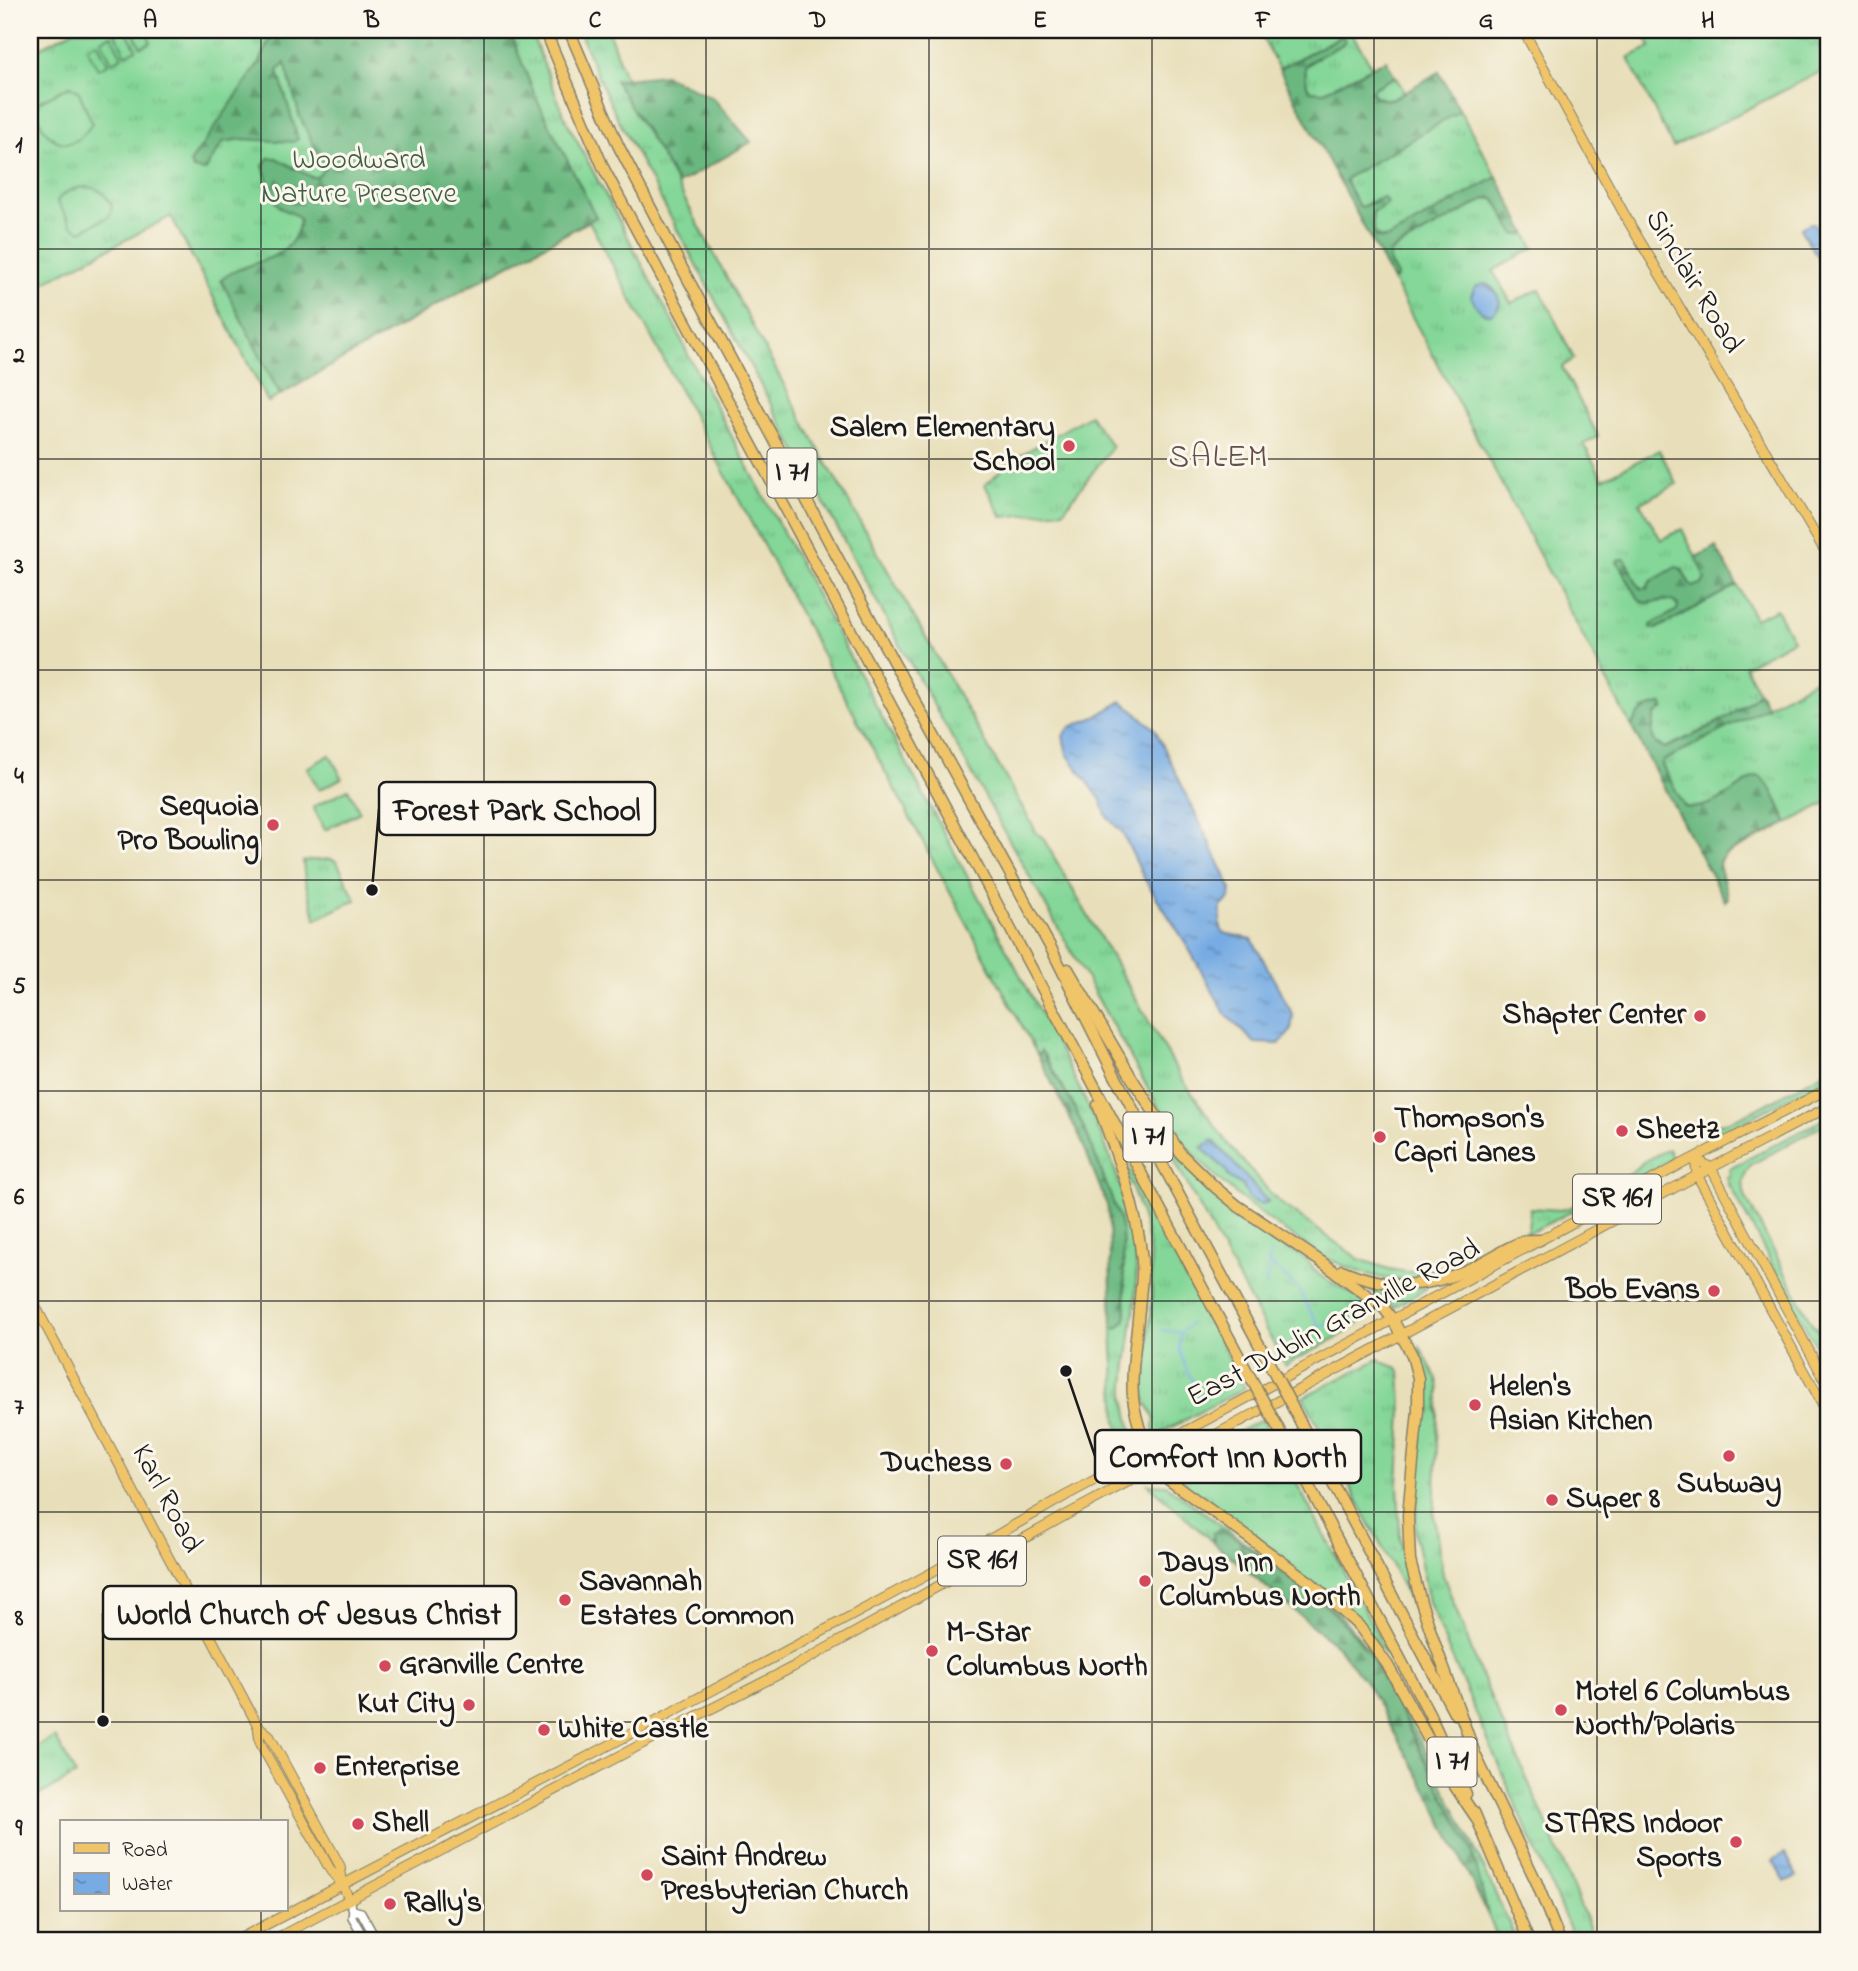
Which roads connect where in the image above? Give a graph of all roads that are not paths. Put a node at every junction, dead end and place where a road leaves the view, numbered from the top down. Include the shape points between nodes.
1 (545, 30) edge
2 (569, 30) edge
3 (1523, 30) edge
4 (1828, 556) edge
5 (1030, 910) junction
6 (1083, 1067) junction
7 (1828, 1089) edge
8 (1828, 1107) edge
9 (1695, 1158) junction
10 (1711, 1168) junction
11 (1697, 1175) junction
12 (1541, 1240) junction
13 (1323, 1263) junction
14 (30, 1296) edge
15 (1394, 1321) junction
16 (1402, 1335) junction
17 (1828, 1386) edge
18 (1828, 1415) edge
19 (1148, 1452) junction
20 (1156, 1466) junction
21 (1475, 1754) junction
22 (1475, 1816) junction
23 (342, 1885) junction
24 (349, 1900) junction
25 (354, 1910) junction
26 (235, 1941) edge
27 (271, 1941) edge
28 (366, 1941) edge
29 (377, 1941) edge
30 (1529, 1941) edge
31 (1560, 1941) edge

1 - 6 highway, I 71 via 604,169
2 - 5 highway, I 71 via 644,196
3 - 4 main road, Sinclair Road via 1628,221
5 - 13 highway via 1181,1154 1238,1206
5 - 21 highway, I 71, bridge
6 - 19 highway via 1140,1239 1134,1405
6 - 22 highway, I 71, bridge via 1429,1713
7 - 9 main road, East Dublin Granville Road / SR 161
8 - 10 main road, East Dublin Granville Road / SR 161
9 - 10 main road
9 - 11 main road
9 - 12 main road, East Dublin Granville Road / SR 161
10 - 11 main road, East Dublin Granville Road / SR 161
10 - 17 main road
11 - 16 main road, East Dublin Granville Road / SR 161
11 - 18 main road
12 - 13 highway via 1522,1241 1461,1274 1429,1283 1381,1283
12 - 15 main road, East Dublin Granville Road / SR 161
13 - 15 highway via 1373,1298
14 - 23 main road, Karl Road via 258,1726 270,1762
15 - 16 highway
15 - 19 main road, East Dublin Granville Road / SR 161
16 - 20 main road, East Dublin Granville Road / SR 161
16 - 21 highway via 1412,1355 1418,1386 1408,1515 1410,1561
19 - 20 highway
19 - 23 main road, East Dublin Granville Road / SR 161 via 933,1573
20 - 22 highway via 1187,1495 1310,1582 1359,1626 1387,1664
20 - 24 main road, East Dublin Granville Road / SR 161 via 793,1667
21 - 31 highway, I 71
22 - 30 highway, I 71
23 - 24 main road, Karl Road
23 - 26 main road, East Dublin Granville Road / SR 161
24 - 25 street, Karl Road
24 - 27 main road, East Dublin Granville Road / SR 161
25 - 28 street, Karl Road via 352,1917
25 - 29 street, Karl Road via 360,1912

